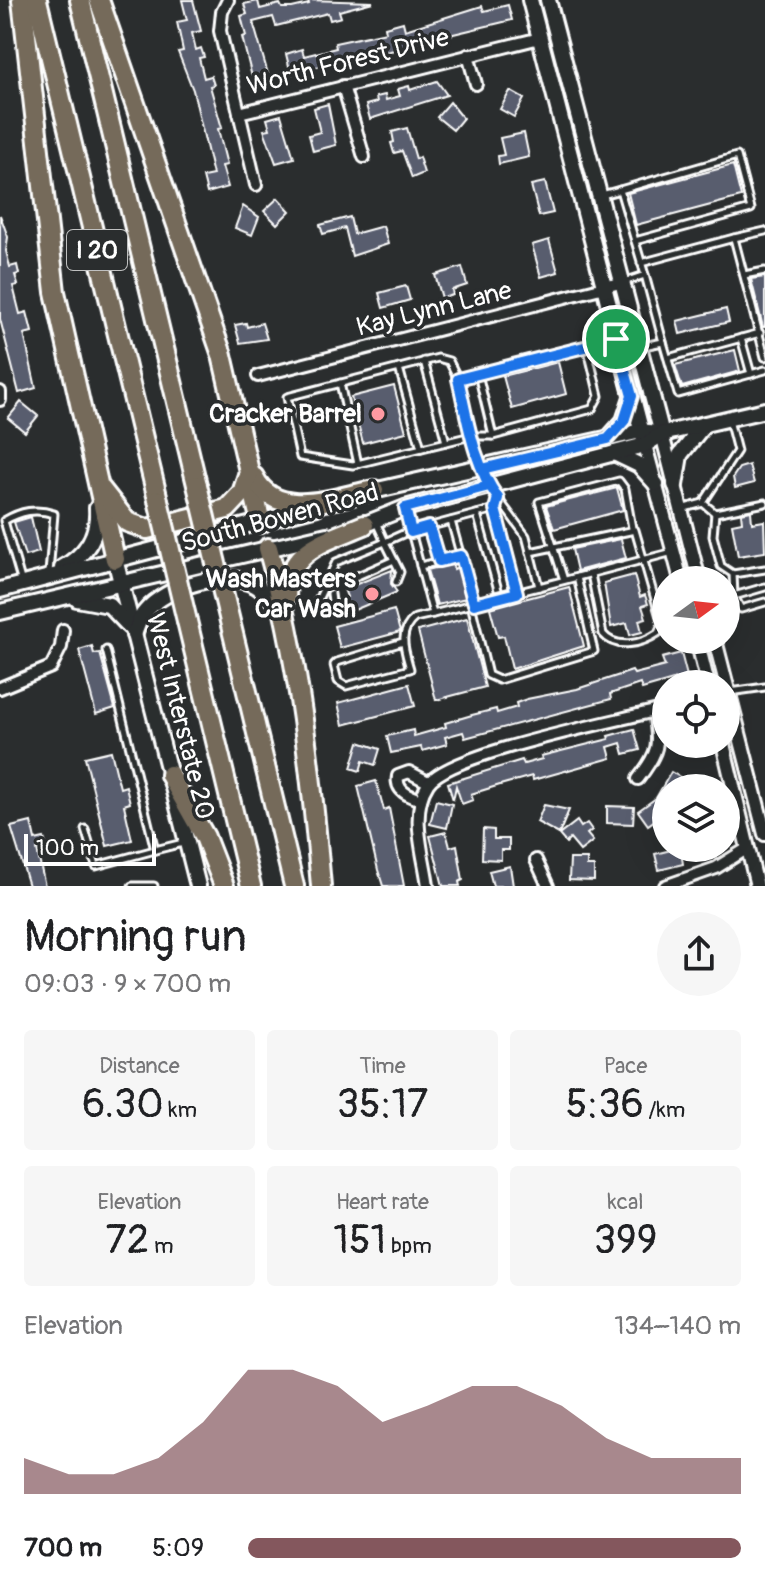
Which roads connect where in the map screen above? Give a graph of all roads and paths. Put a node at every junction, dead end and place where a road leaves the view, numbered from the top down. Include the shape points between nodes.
1 (22, 0) edge
2 (37, 0) edge
3 (80, 0) edge
4 (99, 0) edge
5 (228, 0) edge
6 (530, 0) edge
7 (548, 0) edge
8 (540, 38) junction
9 (468, 55) junction
10 (476, 84) dead end
11 (343, 86) junction
12 (239, 113) junction
13 (364, 157) dead end
14 (256, 185) dead end
15 (620, 190) junction
16 (598, 196) junction
17 (765, 231) edge
18 (734, 238) junction
19 (635, 241) junction
20 (641, 263) junction
21 (765, 271) edge
22 (645, 275) junction
23 (744, 275) junction
24 (620, 283) junction
25 (603, 288) junction
26 (760, 333) junction
27 (741, 338) junction
28 (616, 339) junction
29 (663, 342) junction
30 (587, 346) junction
31 (638, 347) junction
32 (765, 357) edge
33 (668, 358) junction
34 (424, 361) junction
35 (399, 368) junction
36 (765, 370) edge
37 (478, 374) junction
38 (751, 374) junction
39 (258, 376) dead end
40 (458, 379) junction
41 (340, 383) junction
42 (0, 392) edge
43 (632, 396) junction
44 (0, 400) edge
45 (764, 413) edge
46 (729, 419) junction
47 (704, 425) junction
48 (662, 434) junction
49 (471, 436) junction
50 (493, 436) junction
51 (643, 438) junction
52 (446, 442) junction
53 (611, 446) junction
54 (421, 448) junction
55 (245, 450) junction
56 (358, 464) junction
57 (482, 469) junction
58 (249, 472) junction
59 (97, 484) junction
60 (656, 484) junction
61 (675, 485) junction
62 (374, 490) junction
63 (494, 492) junction
64 (703, 503) junction
65 (765, 503) edge
66 (405, 508) junction
67 (495, 509) junction
68 (681, 509) junction
69 (715, 513) junction
70 (477, 514) junction
71 (451, 521) junction
72 (261, 523) junction
73 (370, 523) junction
74 (429, 527) junction
75 (632, 528) junction
76 (411, 532) junction
77 (385, 542) junction
78 (551, 547) junction
79 (268, 548) junction
80 (530, 552) junction
81 (674, 552) junction
82 (461, 556) junction
83 (115, 559) junction
84 (394, 560) junction
85 (644, 560) junction
86 (439, 561) junction
87 (420, 566) junction
88 (678, 566) edge
89 (685, 566) edge
90 (695, 566) edge
91 (721, 566) edge
92 (765, 569) edge
93 (740, 573) edge
94 (591, 574) junction
95 (49, 576) junction
96 (577, 577) junction
97 (346, 581) dead end
98 (564, 581) junction
99 (396, 582) dead end
100 (22, 584) junction
101 (121, 584) junction
102 (539, 587) junction
103 (765, 587) edge
104 (0, 590) edge
105 (517, 593) junction
106 (331, 594) dead end
107 (740, 594) edge
108 (500, 597) junction
109 (61, 598) junction
110 (765, 602) edge
111 (473, 604) junction
112 (740, 607) edge
113 (0, 612) edge
114 (286, 613) junction
115 (433, 614) junction
116 (63, 630) dead end
117 (133, 633) junction
118 (403, 642) junction
119 (106, 650) dead end
120 (765, 687) edge
121 (0, 688) edge
122 (740, 691) edge
123 (652, 713) edge
124 (740, 739) edge
125 (653, 758) edge
126 (726, 758) edge
127 (170, 775) junction
128 (638, 779) dead end
129 (428, 782) junction
130 (421, 800) junction
131 (85, 829) dead end
132 (765, 834) edge
133 (188, 841) junction
134 (748, 848) junction
135 (155, 850) junction
136 (536, 860) dead end
137 (195, 885) edge
138 (132, 886) edge
139 (154, 886) edge
140 (224, 886) edge
141 (251, 886) edge
142 (294, 886) edge
143 (321, 886) edge
144 (428, 886) edge
145 (548, 886) edge
146 (665, 886) edge
147 (757, 886) edge

1 - 59 highway via 55,292
2 - 141 highway, I 20, bridge
3 - 142 highway, I 20, bridge
4 - 55 highway via 199,282
5 - 12 street via 220,31
6 - 8 main road
7 - 16 main road
8 - 9 street, Worth Forest Drive
8 - 25 main road
9 - 10 street, Worth Forest Drive
9 - 11 street, Worth Forest Drive
11 - 12 street, Worth Forest Drive
11 - 13 street
12 - 14 street
15 - 16 lane
15 - 19 lane
15 - 19 lane via 737,156 751,209
16 - 24 main road
17 - 18 lane
18 - 20 lane
18 - 23 lane
19 - 20 lane
20 - 22 lane
21 - 23 lane
22 - 24 lane
22 - 29 lane
23 - 26 lane
24 - 25 street, Kay Lynn Lane
24 - 31 main road
25 - 28 main road
25 - 39 street, Kay Lynn Lane
26 - 27 lane
26 - 32 lane
27 - 33 lane
27 - 38 lane
28 - 30 lane
28 - 43 main road
29 - 31 lane
29 - 33 lane
30 - 37 lane
30 - 50 lane via 599,396 592,409
31 - 48 main road
33 - 38 lane via 678,394
34 - 35 lane
34 - 40 lane via 449,361
34 - 52 lane
35 - 41 lane
35 - 54 lane
36 - 38 lane
37 - 40 lane
37 - 50 lane
40 - 49 lane
41 - 56 lane
41 - 56 lane via 287,397 300,457
42 - 44 street
43 - 51 main road
43 - 53 main road
45 - 46 main road, South Bowen Road
46 - 47 main road, South Bowen Road
46 - 64 lane via 737,451
47 - 48 main road, South Bowen Road
47 - 61 main road via 680,455
48 - 51 main road, South Bowen Road
48 - 61 street
49 - 50 lane
49 - 52 lane
49 - 57 lane
51 - 53 main road, South Bowen Road
51 - 60 street
52 - 54 lane
53 - 57 main road, South Bowen Road
53 - 60 main road
53 - 63 main road, South Bowen Road
54 - 56 lane
55 - 58 highway
55 - 62 highway via 258,486 281,503
57 - 62 main road, South Bowen Road
57 - 63 main road
58 - 59 highway via 242,493 227,509 147,529 121,517
58 - 72 highway
59 - 83 highway
59 - 95 main road via 98,525 86,550
60 - 81 street
61 - 68 street
62 - 72 main road, South Bowen Road
63 - 66 main road, South Bowen Road
63 - 67 lane
63 - 80 lane via 526,536
64 - 68 lane
64 - 69 lane
65 - 69 lane
66 - 73 main road, South Bowen Road
66 - 76 lane
67 - 70 lane
67 - 105 lane
68 - 90 street
69 - 91 lane via 713,536
70 - 71 lane
70 - 108 lane
71 - 74 lane
71 - 82 lane
72 - 79 main road
72 - 83 main road, South Bowen Road
73 - 77 lane
73 - 79 main road, South Bowen Road
73 - 114 highway via 316,545 295,562 288,578
74 - 76 lane
74 - 86 lane
75 - 78 lane
75 - 78 lane via 625,489 613,480 539,502
75 - 85 lane
76 - 77 lane
76 - 87 lane
77 - 84 lane
77 - 106 lane via 333,565 316,604 322,612 335,609
78 - 80 lane
78 - 98 lane
79 - 101 main road, South Bowen Road
79 - 114 highway
80 - 102 lane
81 - 85 lane
81 - 88 street
81 - 89 street
82 - 86 lane
82 - 111 lane
83 - 95 main road, South Bowen Road
83 - 101 main road, West Interstate 20
84 - 97 lane
84 - 99 lane via 400,575
85 - 94 lane
85 - 94 lane via 662,624 652,637 622,645 603,634
86 - 87 lane
87 - 115 lane
92 - 93 lane
94 - 96 lane
95 - 100 main road, South Bowen Road
95 - 100 lane via 54,514 38,509 4,521
96 - 98 lane
96 - 111 lane via 594,651 499,680 488,675
98 - 102 lane
100 - 104 main road, South Bowen Road
101 - 109 main road, South Bowen Road
101 - 117 main road, West Interstate 20
102 - 105 lane
103 - 107 lane
105 - 108 lane
108 - 111 lane
109 - 113 main road, South Bowen Road
109 - 117 main road via 109,605
110 - 112 lane
111 - 115 lane
114 - 117 main road via 253,584 210,581 155,603
114 - 143 highway via 304,707
115 - 118 lane via 408,623
116 - 121 street via 51,667
117 - 127 main road, West Interstate 20
118 - 118 lane via 410,669 346,686 338,681 337,662
119 - 135 lane
120 - 122 lane
123 - 129 street via 466,761
124 - 132 street
125 - 128 street
126 - 134 street
127 - 133 main road, West Interstate 20
127 - 140 highway via 205,837
129 - 130 street
129 - 130 street via 409,772 398,776 403,793
130 - 144 street via 418,815
131 - 135 lane via 96,866
133 - 135 lane
133 - 137 main road, West Interstate 20
134 - 146 street via 694,878
134 - 147 street
136 - 145 street
138 - 139 lane

